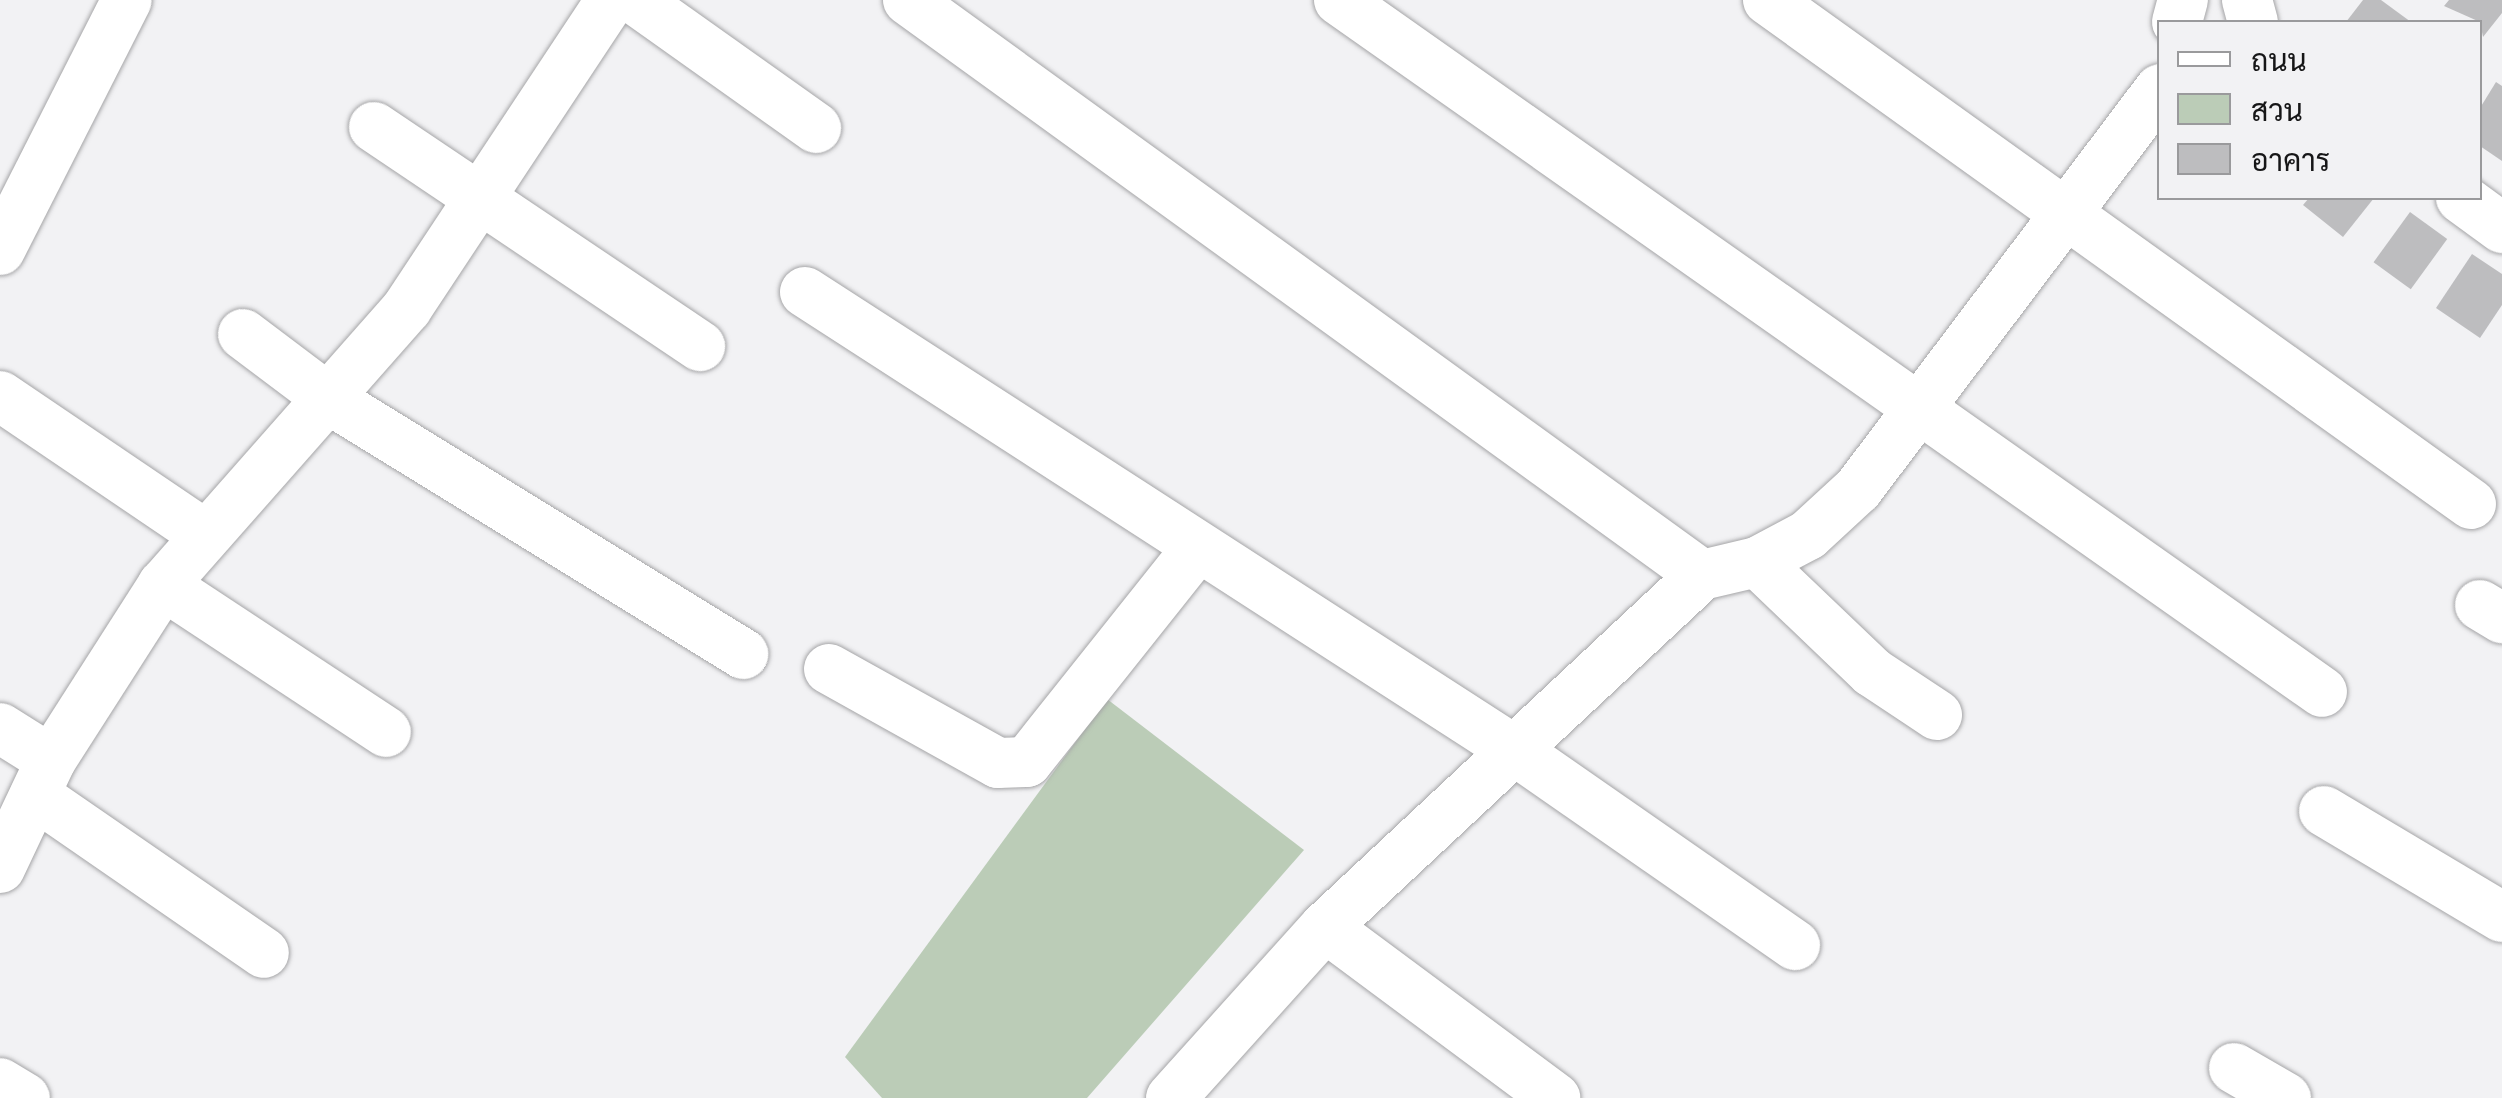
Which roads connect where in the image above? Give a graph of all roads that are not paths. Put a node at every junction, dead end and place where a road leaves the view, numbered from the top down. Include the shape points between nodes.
1 (127, 0) edge
2 (611, 0) edge
3 (636, 0) edge
4 (1339, 0) edge
5 (1768, 0) edge
6 (910, 1) edge
7 (2157, 93) edge
8 (374, 127) dead end
9 (816, 128) dead end
10 (478, 198) junction
11 (2463, 200) edge
12 (2067, 206) junction
13 (2502, 228) edge
14 (0, 250) edge
15 (805, 292) dead end
16 (242, 334) dead end
17 (700, 346) dead end
18 (0, 396) edge
19 (332, 401) junction
20 (1920, 414) junction
21 (2472, 504) dead end
22 (201, 532) junction
23 (1195, 551) junction
24 (1757, 562) junction
25 (1702, 575) junction
26 (163, 585) junction
27 (742, 654) dead end
28 (829, 669) dead end
29 (2322, 692) dead end
30 (1936, 715) dead end
31 (0, 728) edge
32 (386, 732) dead end
33 (1520, 754) junction
34 (43, 778) junction
35 (2324, 811) dead end
36 (0, 868) edge
37 (2502, 917) edge
38 (1325, 926) junction
39 (1795, 945) dead end
40 (264, 953) dead end
41 (2234, 1068) dead end
42 (0, 1083) edge
43 (25, 1098) edge
44 (1171, 1098) edge
45 (1555, 1098) edge
46 (2286, 1098) edge

1 - 14 street
2 - 10 street
3 - 9 street
4 - 20 street
5 - 12 street
6 - 25 street
7 - 12 street
8 - 10 street
10 - 17 street
10 - 19 street
11 - 13 street
12 - 20 street
12 - 21 street
15 - 23 street
16 - 19 street
18 - 22 street
19 - 22 street
19 - 27 street
20 - 24 street via 1808,535
20 - 29 street
22 - 26 street
23 - 28 street via 1027,762 998,763
23 - 33 street
24 - 25 street
24 - 30 street via 1872,672
25 - 33 street
26 - 32 street
26 - 34 street
31 - 34 street
33 - 38 street
33 - 39 street
34 - 36 street
34 - 40 street
35 - 37 street
38 - 44 street
38 - 45 street
41 - 46 street
42 - 43 street

